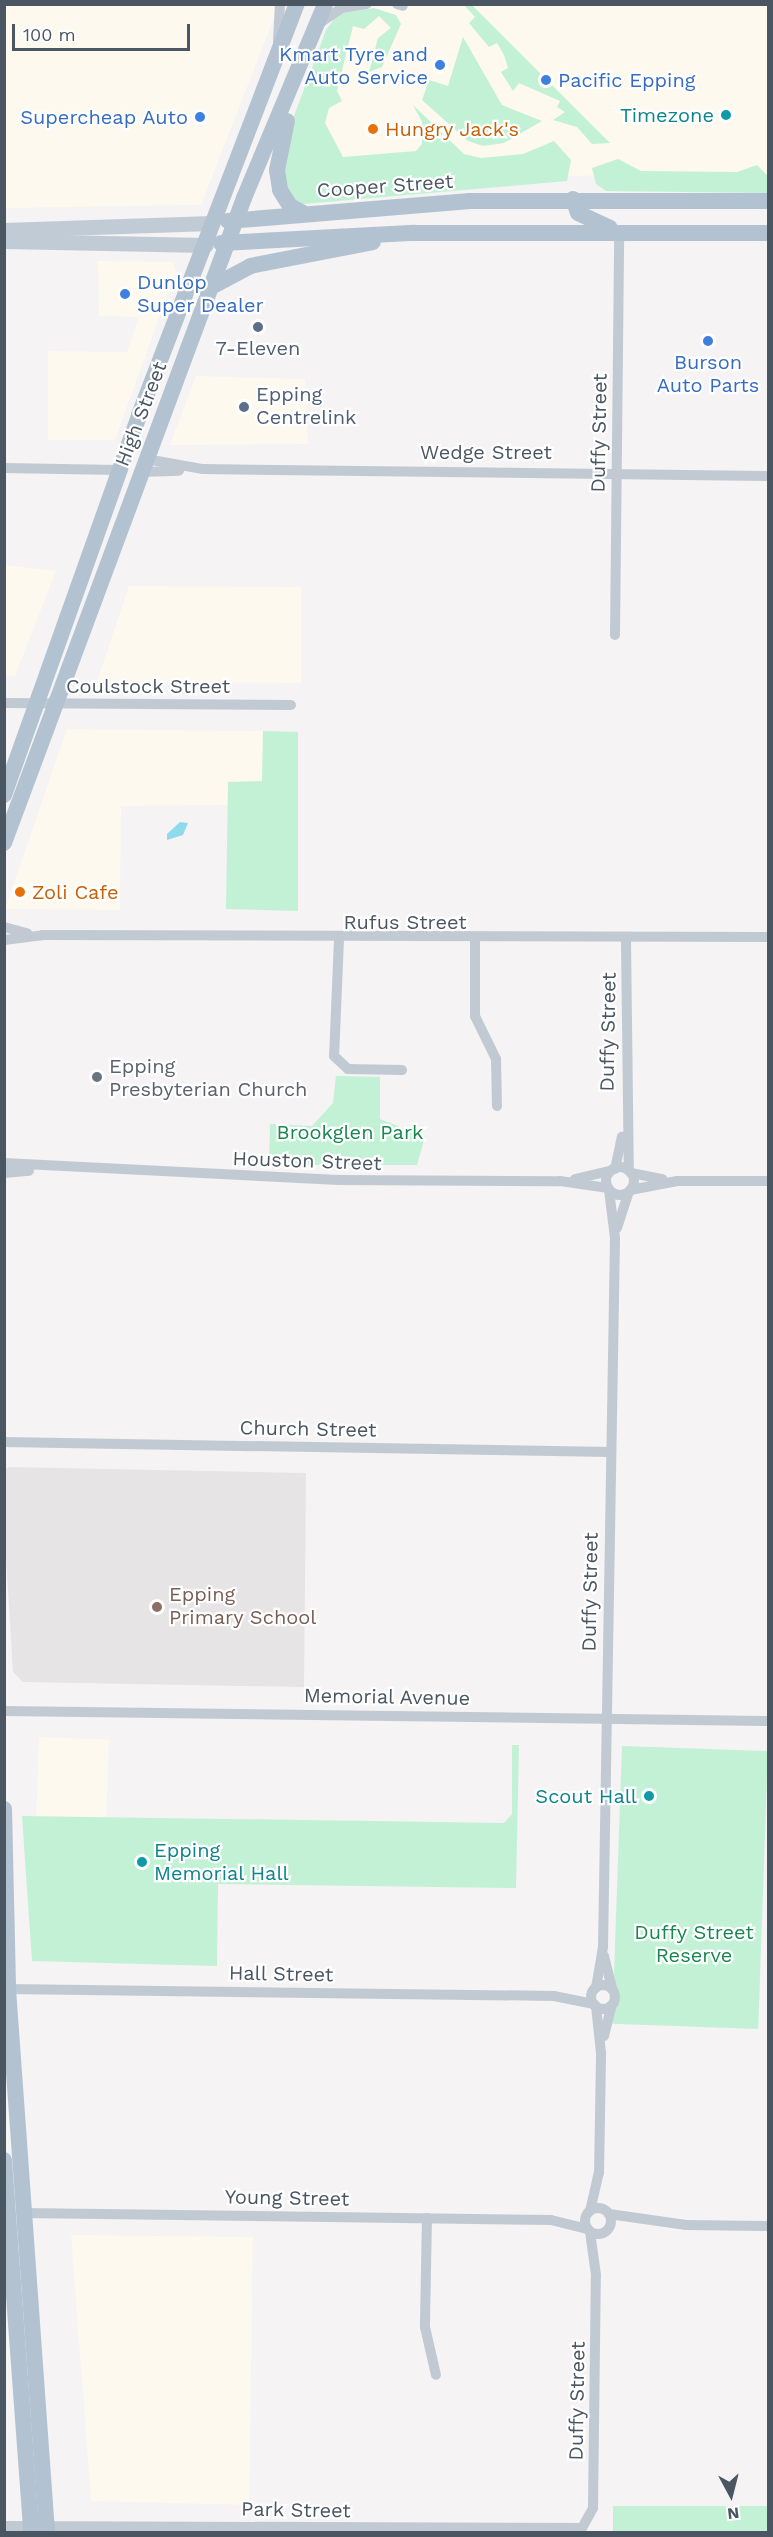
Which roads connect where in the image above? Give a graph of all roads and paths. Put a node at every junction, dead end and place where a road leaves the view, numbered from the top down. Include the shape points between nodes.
1 (280, 4) edge
2 (297, 4) edge
3 (325, 4) edge
4 (367, 4) edge
5 (320, 23) junction
6 (278, 53) junction
7 (298, 77) junction
8 (573, 199) junction
9 (768, 201) edge
10 (303, 213) junction
11 (237, 220) junction
12 (212, 223) junction
13 (4, 230) edge
14 (619, 231) junction
15 (415, 233) junction
16 (768, 233) edge
17 (4, 241) edge
18 (230, 242) junction
19 (206, 245) junction
20 (213, 287) junction
21 (144, 466) junction
22 (4, 468) edge
23 (119, 470) junction
24 (617, 474) junction
25 (768, 476) edge
26 (615, 635) dead end
27 (4, 703) edge
28 (38, 703) junction
29 (56, 704) junction
30 (291, 705) dead end
31 (4, 795) edge
32 (4, 843) edge
33 (4, 927) edge
34 (42, 935) junction
35 (768, 937) edge
36 (339, 939) junction
37 (626, 939) junction
38 (4, 940) edge
39 (476, 940) junction
40 (402, 1070) dead end
41 (496, 1106) dead end
42 (625, 1124) junction
43 (4, 1163) edge
44 (53, 1169) junction
45 (613, 1170) junction
46 (630, 1172) junction
47 (4, 1173) edge
48 (560, 1181) junction
49 (677, 1181) junction
50 (768, 1181) edge
51 (609, 1189) junction
52 (629, 1191) junction
53 (615, 1238) junction
54 (4, 1442) edge
55 (610, 1452) junction
56 (4, 1711) edge
57 (606, 1718) junction
58 (768, 1721) edge
59 (4, 1809) edge
60 (603, 1947) junction
61 (8, 1989) junction
62 (595, 1989) junction
63 (612, 1989) junction
64 (554, 1996) junction
65 (595, 2005) junction
66 (612, 2005) junction
67 (601, 2053) junction
68 (4, 2160) edge
69 (599, 2173) junction
70 (589, 2212) junction
71 (23, 2213) junction
72 (608, 2213) junction
73 (427, 2218) junction
74 (551, 2220) junction
75 (643, 2222) junction
76 (768, 2226) edge
77 (589, 2230) junction
78 (606, 2231) junction
79 (596, 2276) junction
80 (436, 2375) dead end
81 (586, 2525) joint
82 (4, 2526) edge
83 (39, 2530) edge

1 - 6 street
2 - 6 main road, High Street
3 - 5 main road, High Street
4 - 5 street via 342,8
5 - 7 main road, High Street
6 - 12 main road, High Street
7 - 10 main road via 277,170 285,198
7 - 11 main road, High Street
8 - 9 main road, Cooper Street
8 - 10 main road, Cooper Street
8 - 14 main road via 578,213
10 - 11 main road, Cooper Street
11 - 12 main road, Cooper Street
11 - 18 main road, High Street
12 - 13 main road, Cooper Street
12 - 19 main road, High Street
14 - 15 main road
14 - 16 main road
14 - 24 street, Duffy Street
15 - 18 main road
15 - 20 main road via 261,263 235,271
17 - 19 main road
18 - 19 main road
18 - 20 main road, High Street
19 - 23 main road, High Street
20 - 21 main road, High Street
21 - 23 main road, Wedge Street
21 - 24 street, Wedge Street
21 - 29 main road, High Street
22 - 23 street, Wedge Street
23 - 28 main road, High Street
24 - 25 street, Wedge Street
24 - 26 street, Duffy Street
27 - 28 street, Coulstock Street
28 - 29 street, Coulstock Street
28 - 31 main road, High Street
29 - 30 street, Coulstock Street
29 - 32 main road, High Street
33 - 34 street, Rufus Street
34 - 36 street, Rufus Street
34 - 38 street, Rufus Street
35 - 37 street, Rufus Street
36 - 39 street, Rufus Street
36 - 40 street via 334,1056 348,1069
37 - 39 street, Rufus Street
37 - 42 street, Duffy Street
39 - 41 street via 475,1016 496,1059
42 - 45 street, Duffy Street
42 - 46 street, Duffy Street
43 - 44 street, Houston Street
44 - 47 street, Houston Street
44 - 48 street, Houston Street via 350,1181
45 - 46 street
45 - 48 street, Houston Street
45 - 51 street, Duffy Street
46 - 49 street
46 - 52 street, Duffy Street
48 - 51 street, Houston Street
49 - 50 street
49 - 52 street
51 - 52 street, Houston Street
51 - 53 street, Duffy Street
52 - 53 street, Duffy Street
53 - 55 street, Duffy Street
54 - 55 street, Church Street
55 - 57 street, Duffy Street
56 - 57 street, Memorial Avenue
57 - 58 street, Memorial Avenue
57 - 60 street, Duffy Street
59 - 61 main road
60 - 62 street, Duffy Street
60 - 63 street, Duffy Street
61 - 64 street, Hall Street
61 - 71 main road
62 - 63 street, Hall Street
62 - 64 street, Hall Street
62 - 65 street, Duffy Street
63 - 66 street, Duffy Street
64 - 65 street, Hall Street
65 - 66 street, Hall Street
65 - 67 street
66 - 67 street
67 - 69 street
68 - 83 main road
69 - 70 street
69 - 72 street
70 - 72 street, Young Street
70 - 74 street, Young Street
70 - 77 street, Duffy Street
71 - 73 street, Young Street
71 - 83 main road
72 - 75 street
72 - 78 street, Duffy Street
73 - 74 street, Young Street
73 - 80 street via 425,2327
74 - 77 street, Young Street
75 - 76 street
75 - 78 street
77 - 78 street, Young Street
77 - 79 street, Duffy Street
78 - 79 street, Duffy Street
79 - 81 street, Duffy Street via 593,2508
81 - 83 street, Park Street via 567,2532
82 - 83 street, Park Street

